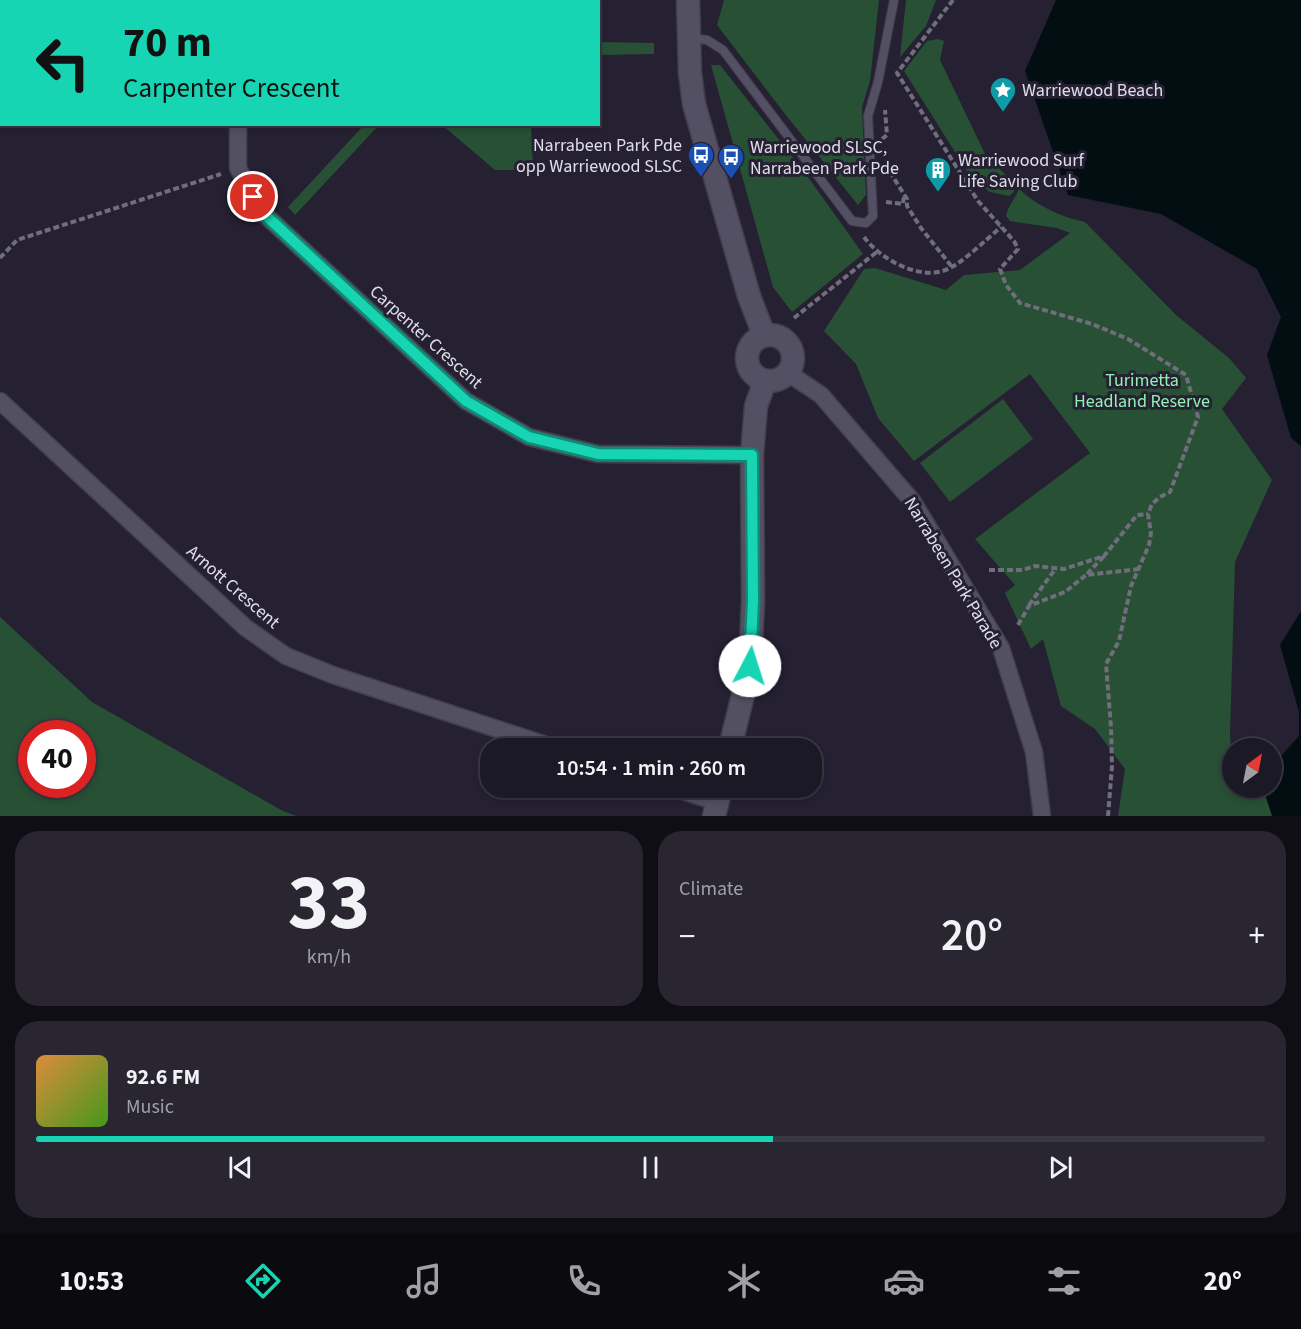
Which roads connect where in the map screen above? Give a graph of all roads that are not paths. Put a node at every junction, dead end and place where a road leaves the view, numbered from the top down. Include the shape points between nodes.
1 (688, 0) edge
2 (894, 0) edge
3 (688, 37) junction
4 (238, 126) edge
5 (764, 335) junction
6 (788, 373) junction
7 (765, 381) junction
8 (0, 401) edge
9 (752, 455) junction
10 (525, 738) edge
11 (732, 738) edge
12 (1042, 816) edge

1 - 3 street
2 - 3 lane via 868,116 873,216 866,224 852,221 723,50 707,40
3 - 5 street via 694,104 749,296
4 - 9 street, Carpenter Crescent via 238,168 261,211 466,401 529,437 598,454
5 - 6 street via 779,336 790,346 794,360
5 - 7 street via 752,344 747,358 752,373
6 - 7 street via 778,380
6 - 12 street, Narrabeen Park Parade via 821,395 913,502 1001,648 1034,752
7 - 9 street via 756,406
8 - 10 street, Arnott Crescent via 246,628 286,656
9 - 11 street via 750,666

